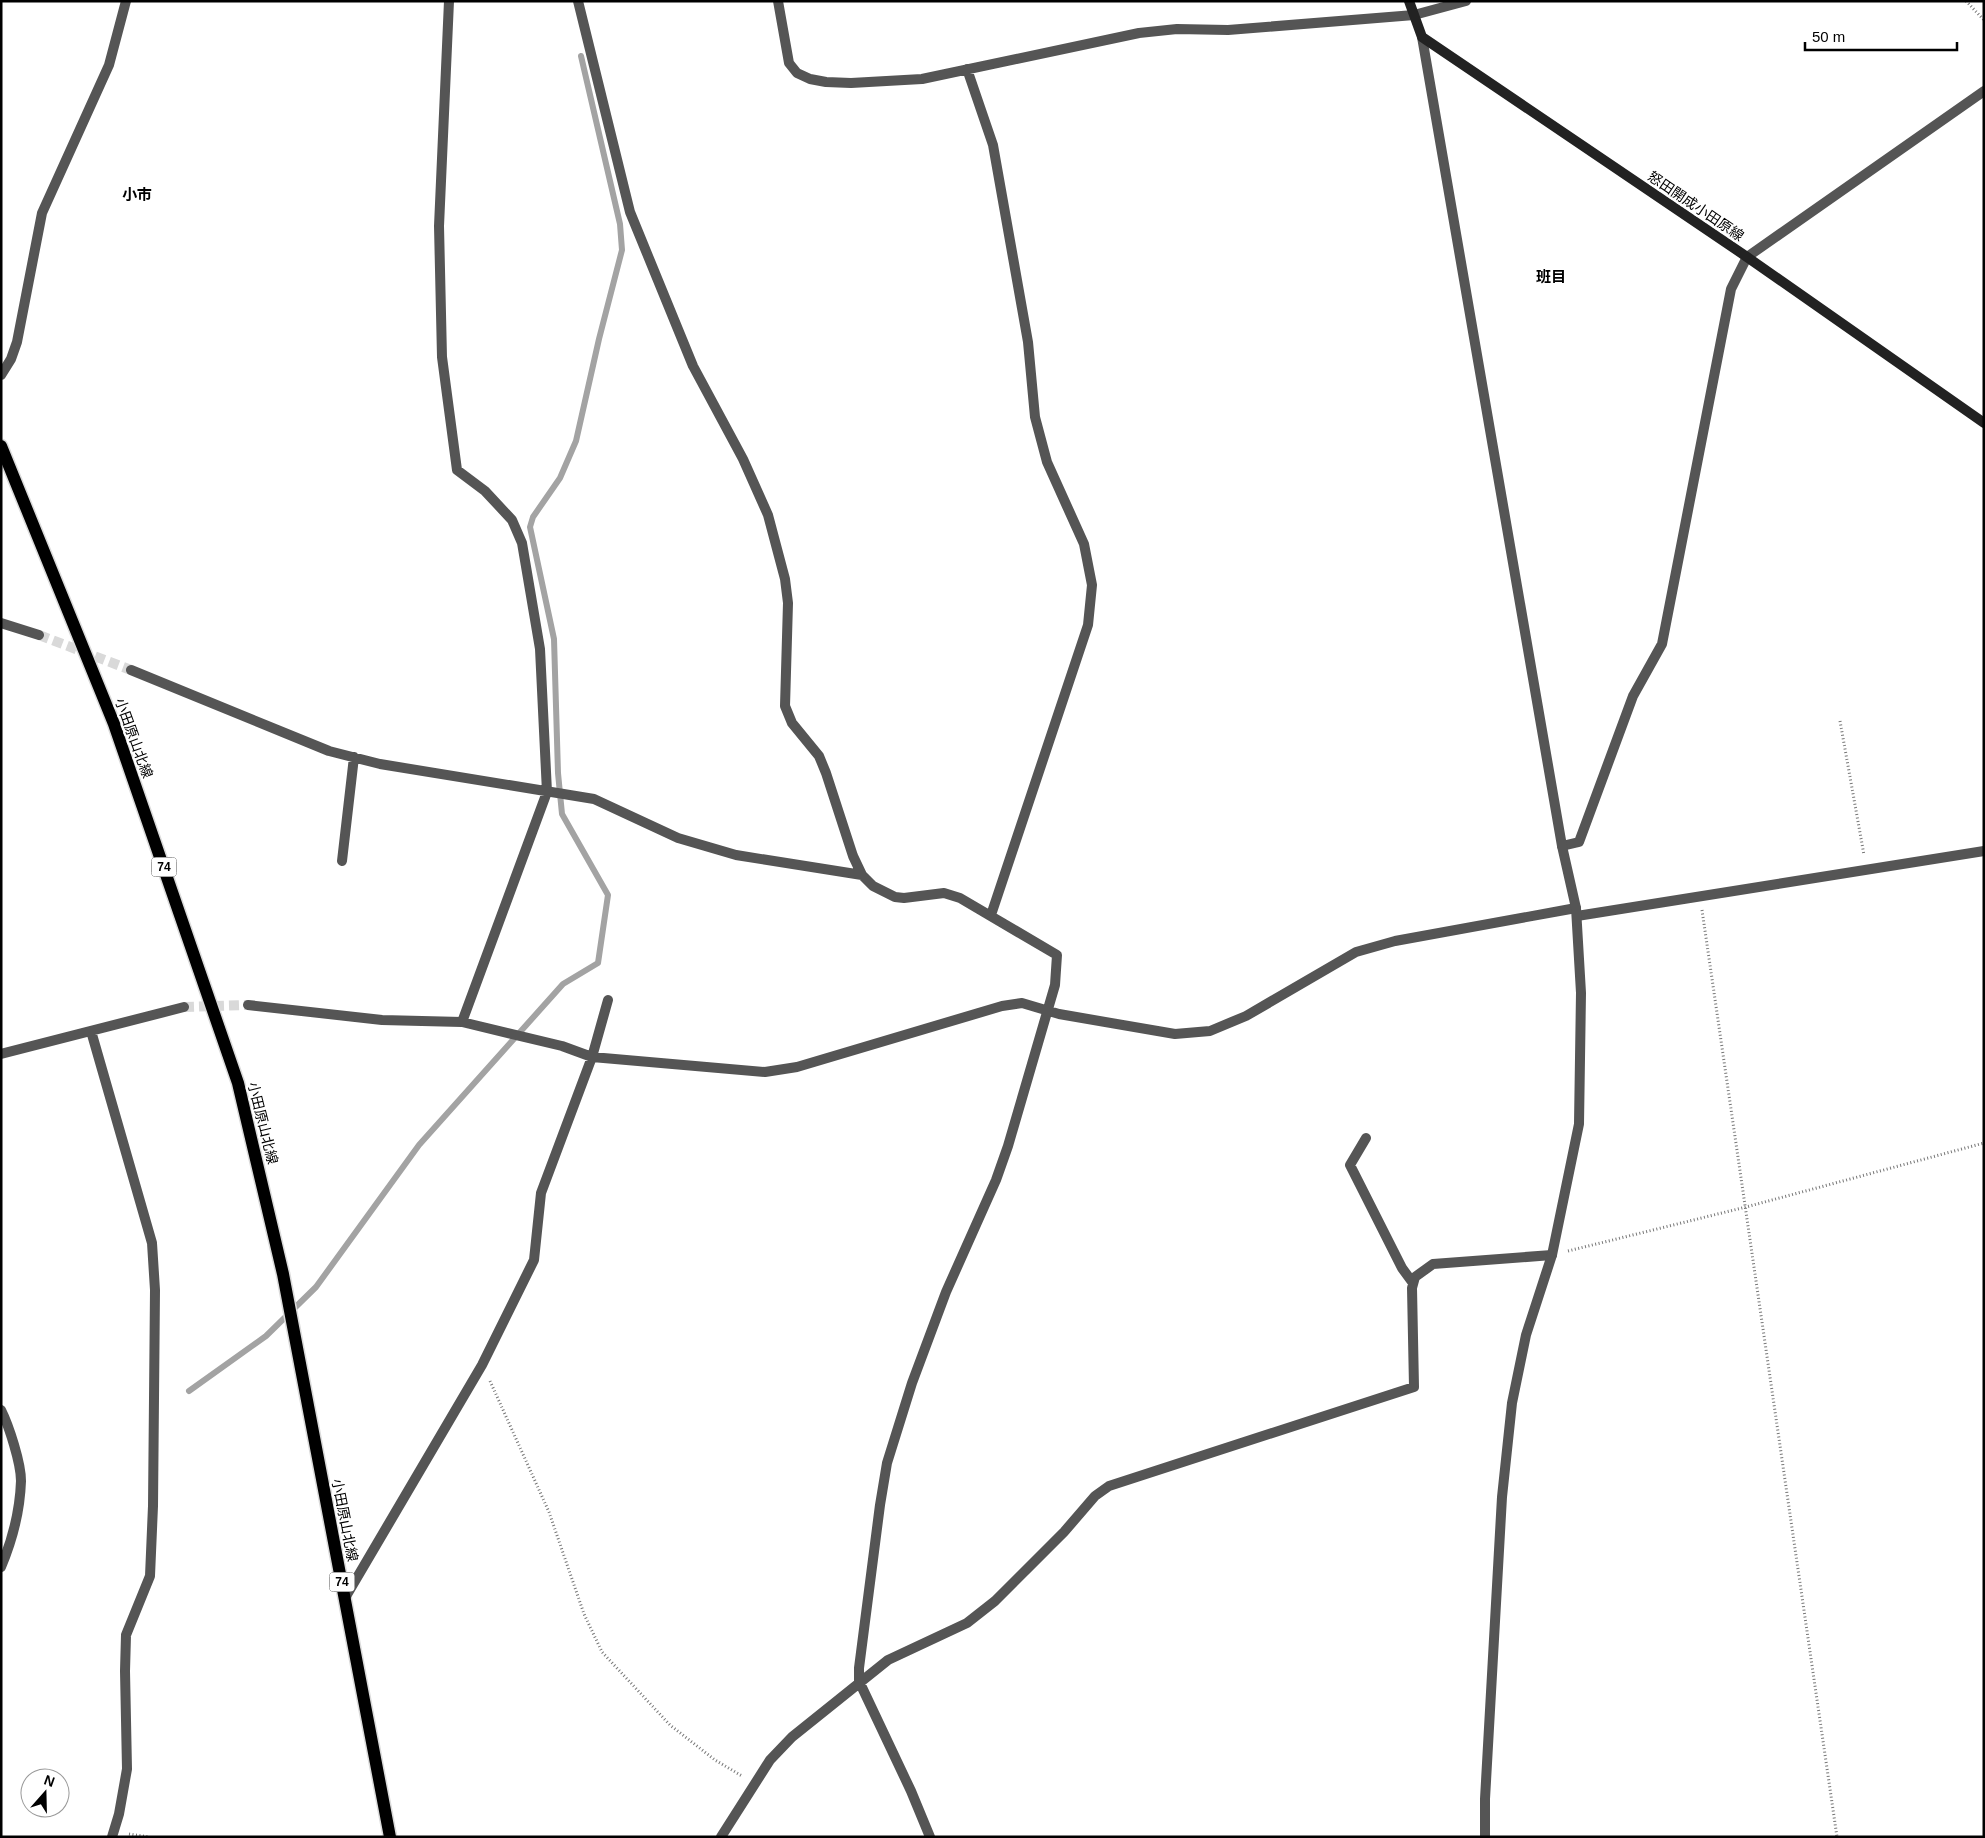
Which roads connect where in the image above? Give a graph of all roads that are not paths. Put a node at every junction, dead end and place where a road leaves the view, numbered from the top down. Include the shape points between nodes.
1 (126, 1) edge
2 (449, 1) edge
3 (578, 1) edge
4 (778, 1) edge
5 (1409, 1) edge
6 (1466, 1) edge
7 (1414, 15) junction
8 (1422, 37) junction
9 (967, 69) junction
10 (1984, 91) edge
11 (1747, 257) junction
12 (1, 375) edge
13 (1984, 423) edge
14 (1, 446) edge
15 (1, 623) edge
16 (39, 635) tunnel mouth
17 (131, 670) tunnel mouth
18 (354, 757) junction
19 (547, 792) junction
20 (1562, 846) junction
21 (1984, 851) edge
22 (342, 861) dead end
23 (862, 875) junction
24 (1576, 912) junction
25 (991, 914) junction
26 (608, 1000) dead end
27 (248, 1005) tunnel mouth
28 (184, 1006) tunnel mouth
29 (1048, 1010) junction
30 (462, 1022) junction
31 (91, 1030) junction
32 (1, 1054) edge
33 (592, 1057) junction
34 (1366, 1138) dead end
35 (1552, 1255) junction
36 (1413, 1283) junction
37 (1, 1410) edge
38 (1, 1567) edge
39 (345, 1598) junction
40 (859, 1681) junction
41 (112, 1834) edge
42 (390, 1837) edge
43 (721, 1837) edge
44 (930, 1837) edge
45 (1485, 1837) edge

1 - 12 street via 109,65 42,213 17,342
2 - 19 street via 439,226 442,357 456,470 485,492 512,520 522,543 540,649
3 - 23 street via 630,212 693,366 743,459 768,515 788,603 785,706 792,723 819,756
4 - 9 street via 789,63 797,73 810,79 869,82 922,79
5 - 7 main road
6 - 7 street
7 - 8 main road
7 - 9 street via 1228,30 1158,31
8 - 11 main road, 怒田開成小田原線
8 - 20 street
9 - 25 street via 993,145 1028,342 1035,417 1047,462 1084,544 1092,585 1088,625
10 - 11 street
11 - 13 main road, 怒田開成小田原線
11 - 20 street via 1731,289 1662,644 1633,696 1579,842
14 - 39 main road, 小田原山北線 / 74 via 114,724 235,1074 288,1301
15 - 16 street
17 - 18 street via 329,751
18 - 19 street
18 - 22 street
19 - 23 street via 594,800 678,838 736,855
19 - 30 street
20 - 24 street
21 - 24 street via 1700,897
23 - 25 street via 873,886 894,897 944,893
24 - 29 street via 1395,941 1356,952 1246,1016 1210,1031 1175,1034
24 - 35 street via 1582,993 1579,1124
25 - 29 street via 1058,954
26 - 33 street
27 - 30 street via 382,1020
28 - 31 street
29 - 33 street via 1022,1003 1002,1006 797,1067 765,1072
29 - 40 street via 996,1180 946,1292 912,1383 888,1463
30 - 33 street via 562,1046
31 - 32 street
31 - 41 street via 152,1243 154,1290 150,1576 126,1635 127,1769
33 - 39 street via 541,1192 534,1260 482,1365
34 - 36 street via 1350,1165 1402,1268
35 - 36 street via 1433,1264 1415,1277
35 - 45 street via 1526,1335 1512,1403 1502,1506 1484,1799
36 - 40 street via 1414,1388 1109,1486 995,1601 967,1623 888,1660
37 - 38 street via 10,1428 21,1479 11,1544
39 - 42 main road, 小田原山北線 / 74
40 - 43 street via 792,1737 770,1760
40 - 44 street

